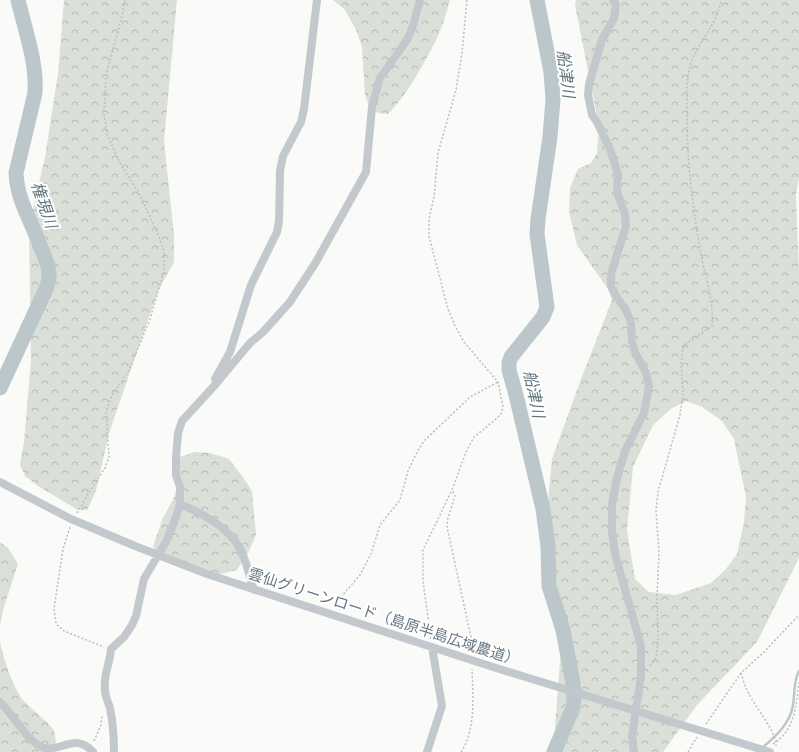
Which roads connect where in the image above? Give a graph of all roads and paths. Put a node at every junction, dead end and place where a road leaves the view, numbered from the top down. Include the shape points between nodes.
1 (125, 0) edge
2 (317, 0) edge
3 (420, 0) edge
4 (467, 0) edge
5 (613, 0) edge
6 (721, 0) edge
7 (498, 382) junction
8 (215, 385) junction
9 (0, 482) edge
10 (452, 490) junction
11 (180, 504) junction
12 (80, 508) dead end
13 (67, 534) dead end
14 (254, 590) junction
15 (327, 613) junction
16 (799, 615) edge
17 (436, 648) junction
18 (111, 649) junction
19 (471, 653) dead end
20 (656, 658) dead end
21 (472, 668) dead end
22 (741, 673) junction
23 (799, 682) edge
24 (0, 702) edge
25 (108, 702) junction
26 (704, 726) dead end
27 (700, 732) dead end
28 (774, 739) dead end
29 (771, 749) edge
30 (92, 751) edge
31 (114, 752) edge
32 (427, 752) edge
33 (462, 752) edge
34 (634, 752) edge
35 (688, 752) edge

1 - 12 path via 106,75 104,114 107,134 159,237 164,252 164,270 150,319 129,370 110,399 106,413 109,457
2 - 8 street via 304,109 301,122 283,156 280,171 277,232 251,285 230,352 215,380
3 - 8 street via 414,26 407,40 380,78 372,107 366,172 316,262 290,302 263,332 250,342
4 - 7 path via 456,90 438,153 429,236 448,310 455,326 464,342
5 - 34 street via 616,5 614,18 602,40 588,95 592,116 610,149 618,174 617,192 625,214 626,226 610,274 611,286 631,322 632,342 649,386 644,413 625,451 612,504 615,554 641,646 640,685 632,736
6 - 20 path via 719,11 694,55 688,74 687,140 693,199 713,317 712,326 683,348 683,394 680,415 658,492
7 - 10 path via 503,407 501,414 474,437
7 - 15 path via 470,397 424,441 408,470 400,500 380,525 371,554 360,575
8 - 11 street via 182,421 178,433 176,475 180,487
9 - 14 street, 雲仙グリーンロード（島原半島広域農道） via 46,507 134,546
10 - 17 path via 422,557 423,581
10 - 19 path via 455,496 448,527 471,637
11 - 14 street via 226,531 240,547
11 - 18 street via 167,540 144,579 132,626
13 - 18 path via 54,609 56,622 64,631
14 - 15 street, 雲仙グリーンロード（島原半島広域農道）
15 - 17 street, 雲仙グリーンロード（島原半島広域農道）
16 - 22 path
17 - 29 street, 雲仙グリーンロード（島原半島広域農道） via 669,721
17 - 32 street via 442,706
18 - 25 street via 104,681
21 - 33 path via 472,719
22 - 26 path
22 - 28 path via 749,694
23 - 29 path via 797,704 790,726
24 - 30 street via 33,742 43,748 53,750 77,743
25 - 30 path via 104,706
25 - 31 street via 114,733
27 - 35 path

